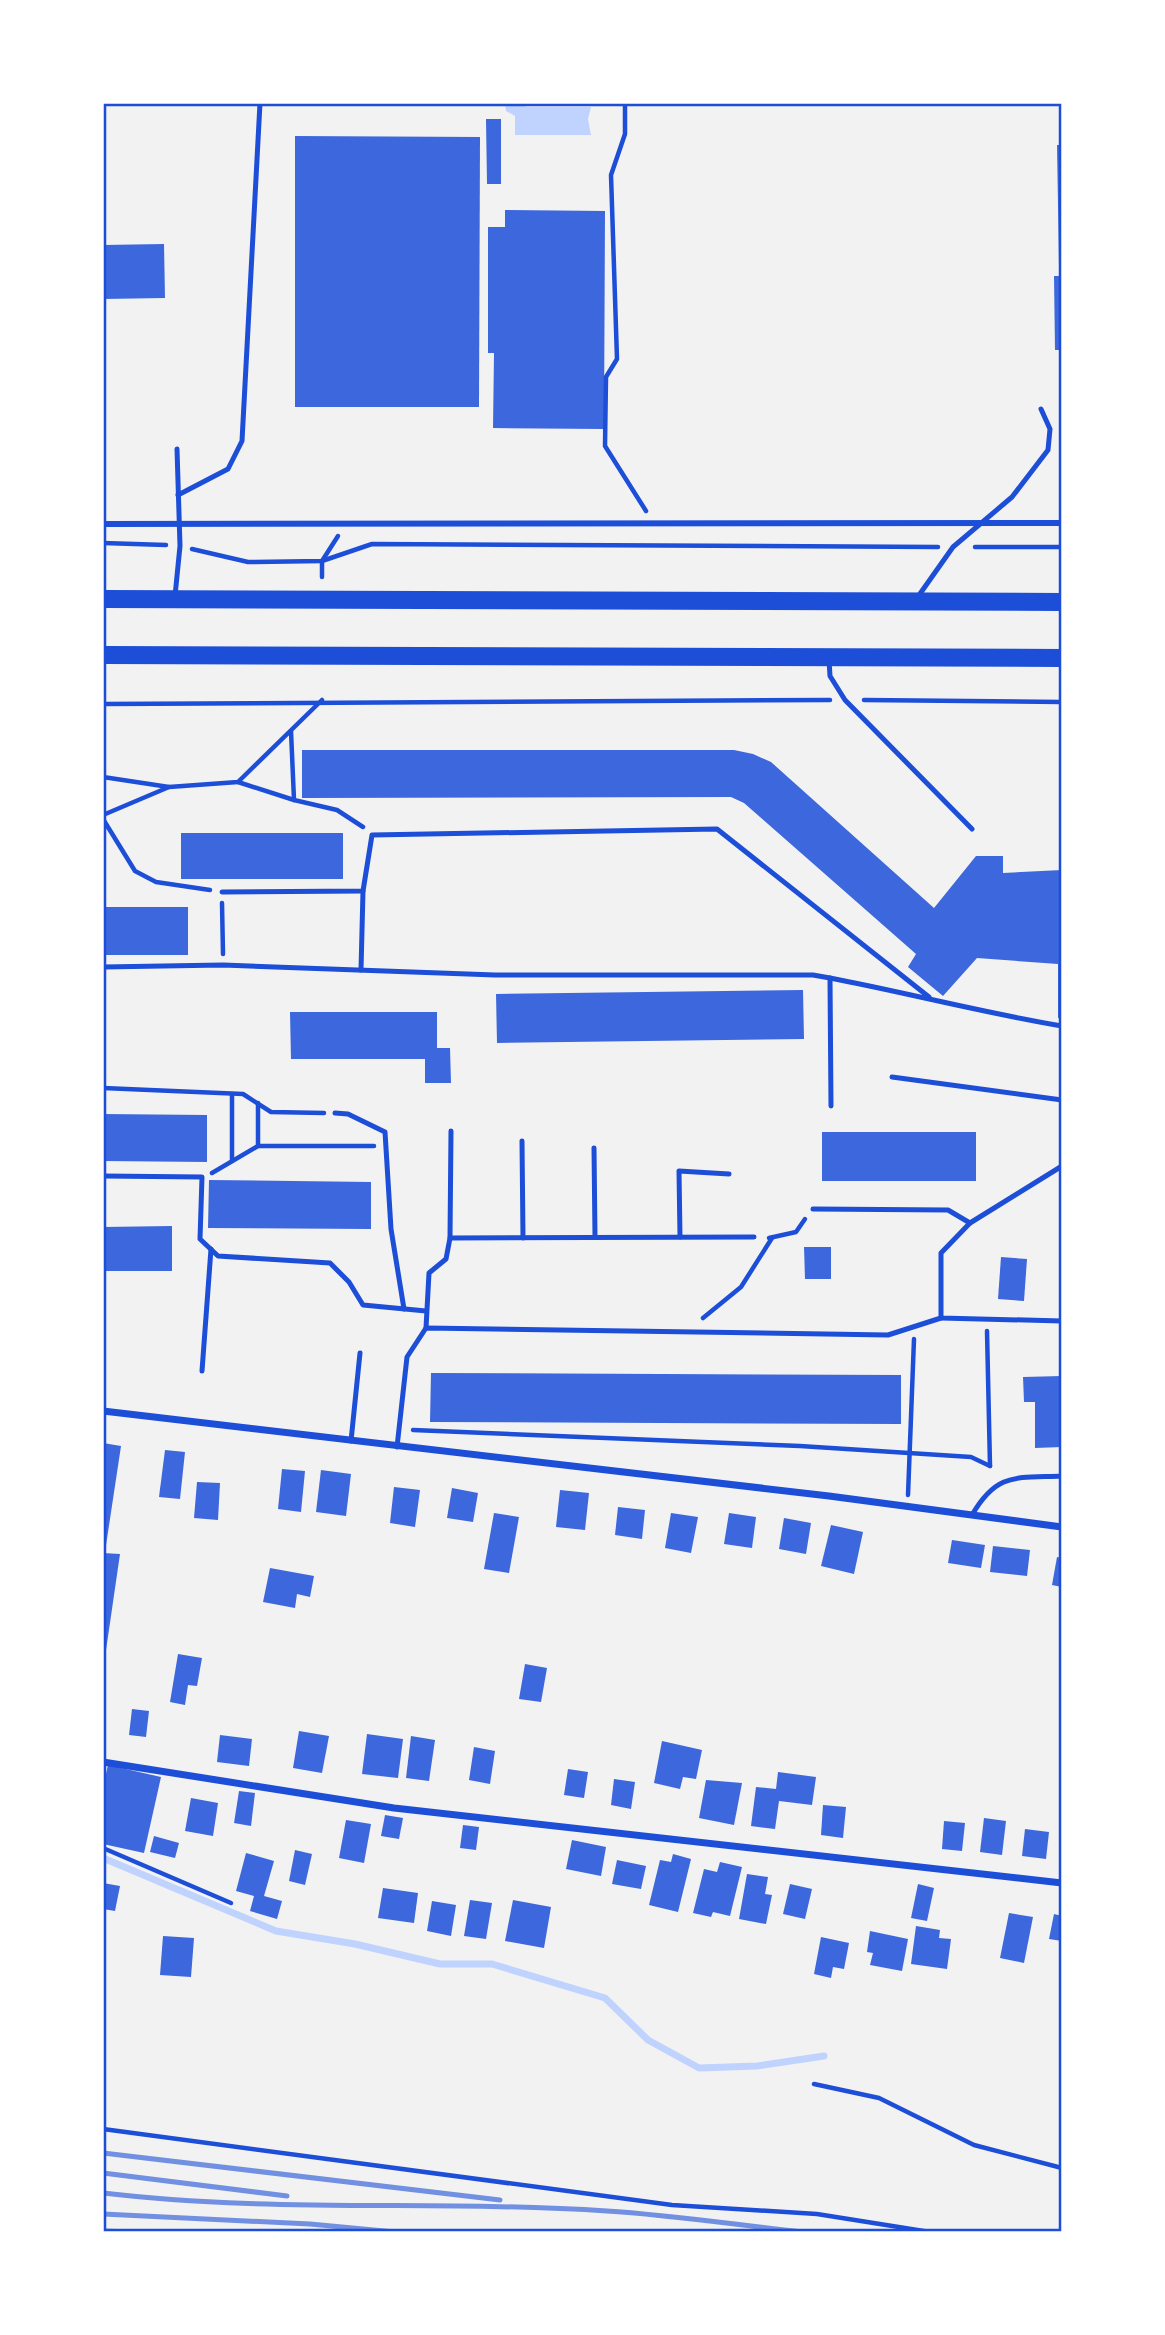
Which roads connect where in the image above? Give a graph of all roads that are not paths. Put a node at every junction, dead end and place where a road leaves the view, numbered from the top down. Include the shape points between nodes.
1 (261, 103) edge
2 (1041, 409) dead end
3 (177, 449) dead end
4 (178, 495) junction
5 (979, 522) junction
6 (1062, 523) edge
7 (103, 524) edge
8 (180, 525) junction
9 (103, 599) edge
10 (174, 599) junction
11 (914, 602) junction
12 (1062, 602) edge
13 (103, 655) edge
14 (829, 657) junction
15 (1062, 658) edge
16 (972, 829) dead end
17 (363, 891) junction
18 (222, 892) road end
19 (103, 967) edge
20 (361, 970) junction
21 (830, 978) junction
22 (929, 997) junction
23 (1062, 1026) edge
24 (892, 1077) dead end
25 (1062, 1100) edge
26 (831, 1106) dead end
27 (335, 1113) road end
28 (451, 1130) dead end
29 (522, 1140) dead end
30 (594, 1148) dead end
31 (1062, 1166) edge
32 (729, 1174) dead end
33 (103, 1176) edge
34 (813, 1209) road end
35 (970, 1223) junction
36 (595, 1237) junction
37 (680, 1237) junction
38 (754, 1237) road end
39 (450, 1238) junction
40 (523, 1238) junction
41 (211, 1250) junction
42 (404, 1309) junction
43 (426, 1311) junction
44 (941, 1318) junction
45 (1062, 1321) edge
46 (426, 1328) junction
47 (360, 1353) dead end
48 (202, 1371) dead end
49 (103, 1411) edge
50 (351, 1441) junction
51 (397, 1447) junction
52 (1062, 1476) edge
53 (972, 1515) junction
54 (1062, 1527) edge
55 (103, 1762) edge
56 (1062, 1883) edge

1 - 4 lane via 242,441 228,469
2 - 5 lane via 1050,429 1048,450 1012,497
3 - 4 lane
4 - 8 lane
5 - 6 street
5 - 8 street
5 - 11 lane via 953,547
7 - 8 street
8 - 10 lane
9 - 10 main road
10 - 11 main road
11 - 12 main road
13 - 14 main road
14 - 15 main road
14 - 16 lane via 830,676 845,699
17 - 18 lane
17 - 20 lane
17 - 22 lane via 372,835 717,829
19 - 20 lane
20 - 21 lane
21 - 22 lane
21 - 26 lane
22 - 23 lane via 979,1012
24 - 25 lane
27 - 42 lane via 348,1114 385,1132 390,1229
28 - 39 lane
29 - 40 lane
30 - 36 lane
31 - 35 lane
32 - 37 lane via 679,1171
33 - 41 lane via 202,1177 200,1239
34 - 35 lane via 948,1210
35 - 44 lane via 941,1253
36 - 37 lane
36 - 40 lane
37 - 38 lane
39 - 40 lane
39 - 43 lane via 446,1259 429,1273
41 - 42 lane via 218,1256 330,1263 349,1282 363,1306
41 - 48 lane
42 - 43 lane
43 - 46 lane
44 - 45 lane
44 - 46 lane via 888,1335
46 - 51 lane via 407,1357
47 - 50 lane
49 - 50 street
50 - 51 street
51 - 53 street
52 - 53 lane via 1013,1479 991,1488
53 - 54 street
55 - 56 street via 394,1808

